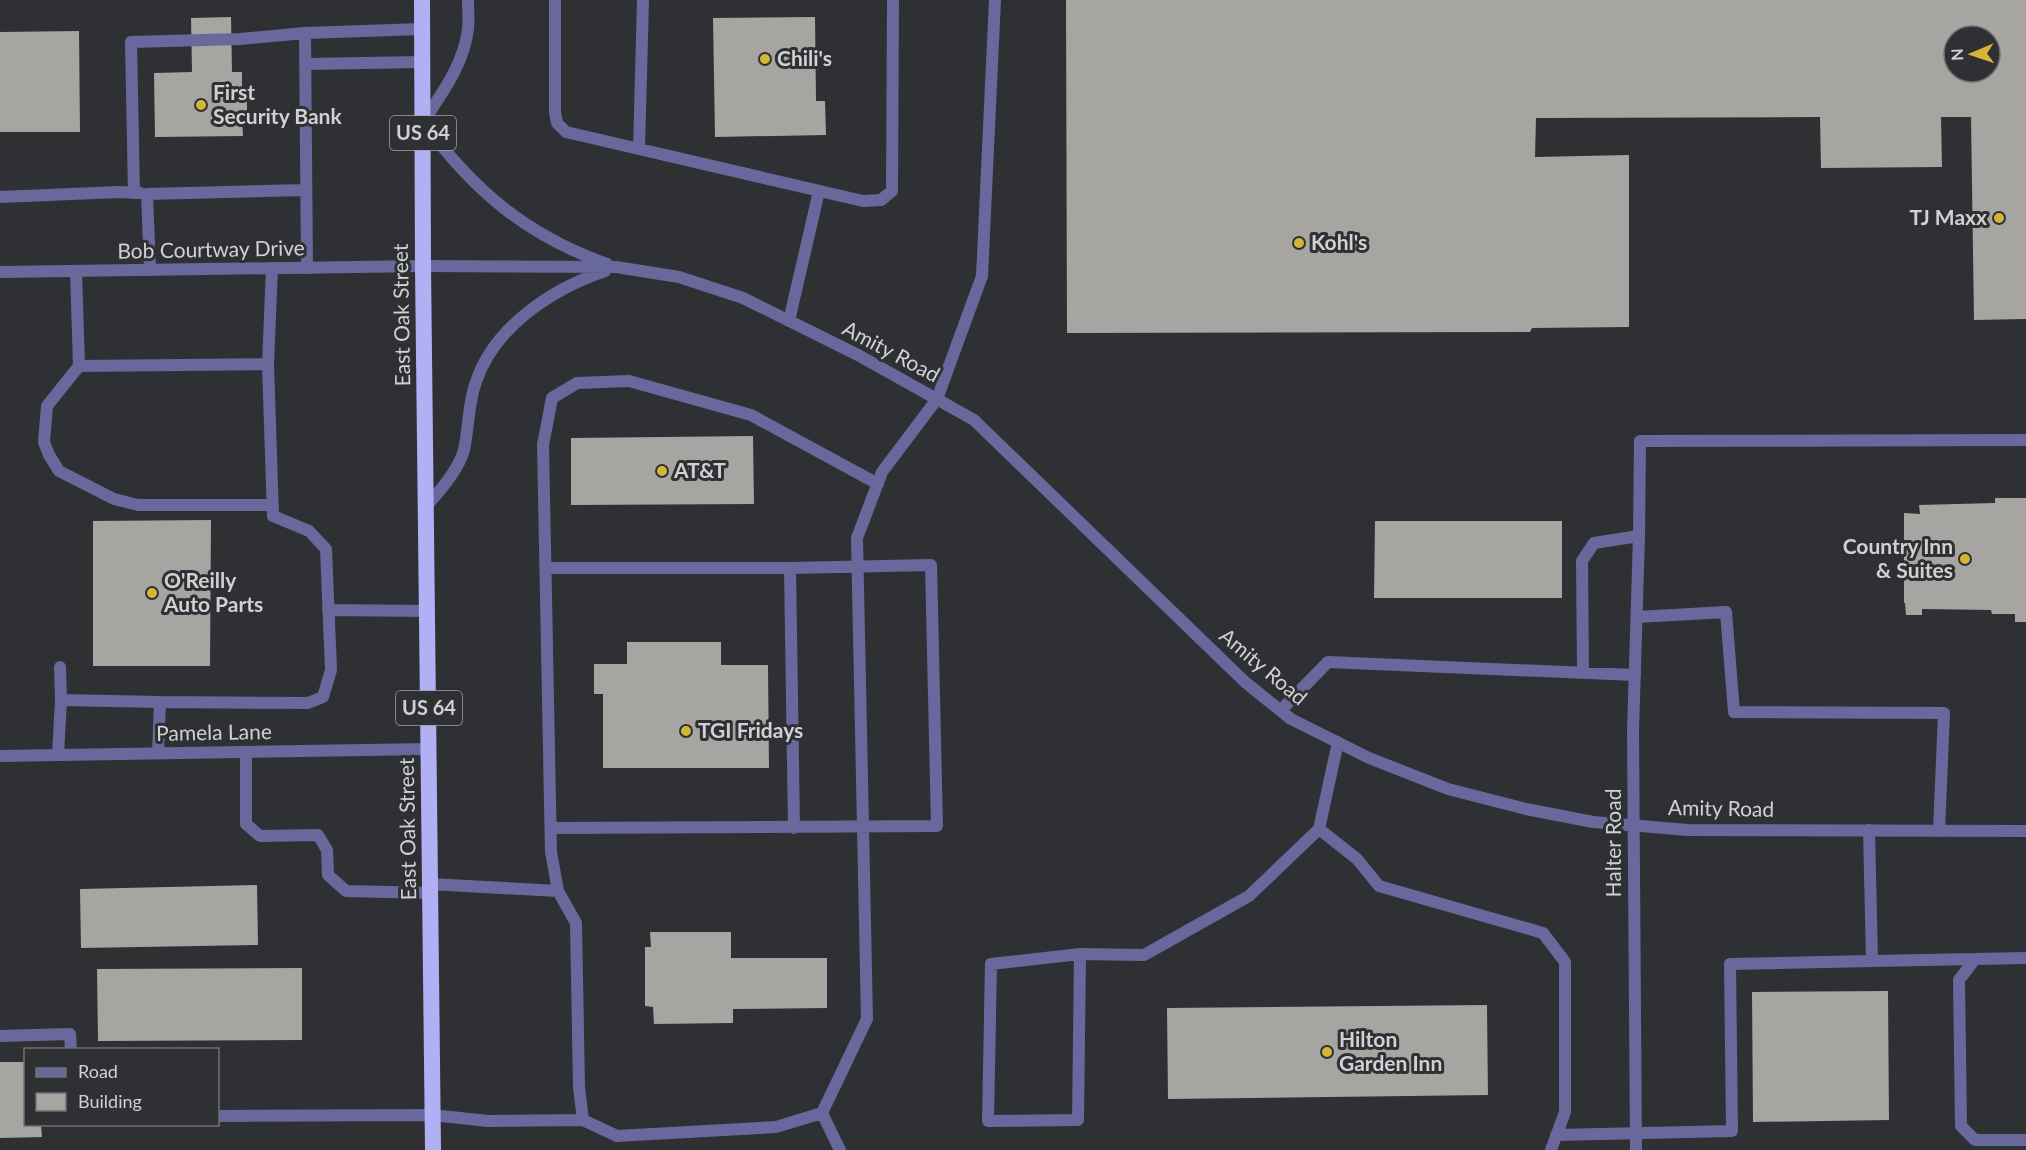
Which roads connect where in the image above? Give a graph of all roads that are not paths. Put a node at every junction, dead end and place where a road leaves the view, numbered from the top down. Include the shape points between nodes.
1 (422, 0) edge
2 (468, 0) edge
3 (555, 0) edge
4 (643, 0) edge
5 (893, 0) edge
6 (995, 0) edge
7 (422, 29) junction
8 (305, 33) junction
9 (423, 62) junction
10 (305, 64) junction
11 (423, 122) junction
12 (639, 149) junction
13 (306, 190) junction
14 (819, 191) junction
15 (134, 193) junction
16 (147, 194) junction
17 (0, 196) edge
18 (423, 266) junction
19 (307, 267) junction
20 (616, 267) junction
21 (272, 268) junction
22 (150, 270) junction
23 (76, 271) junction
24 (0, 272) edge
25 (789, 321) junction
26 (268, 364) junction
27 (79, 366) junction
28 (937, 399) junction
29 (2026, 440) edge
30 (878, 484) junction
31 (273, 505) junction
32 (426, 507) junction
33 (1639, 536) junction
34 (858, 567) junction
35 (545, 568) junction
36 (790, 568) junction
37 (328, 610) junction
38 (427, 611) junction
39 (1637, 617) junction
40 (60, 667) dead end
41 (1583, 672) junction
42 (1635, 675) junction
43 (61, 700) junction
44 (160, 702) junction
45 (1281, 710) junction
46 (1338, 742) junction
47 (429, 749) junction
48 (246, 752) junction
49 (158, 753) junction
50 (58, 755) junction
51 (0, 756) edge
52 (1634, 825) junction
53 (551, 828) junction
54 (794, 828) junction
55 (863, 828) junction
56 (1319, 829) junction
57 (1869, 830) junction
58 (1939, 831) junction
59 (2026, 831) edge
60 (430, 888) junction
61 (558, 891) junction
62 (1080, 954) junction
63 (2026, 958) edge
64 (1975, 959) junction
65 (1872, 961) junction
66 (0, 1036) edge
67 (71, 1048) edge
68 (822, 1113) junction
69 (432, 1115) junction
70 (219, 1116) edge
71 (583, 1120) junction
72 (1556, 1135) junction
73 (1636, 1135) junction
74 (2026, 1140) edge
75 (433, 1150) edge
76 (840, 1150) edge
77 (1551, 1150) edge
78 (1636, 1150) edge

1 - 7 highway, East Oak Street / US 64
2 - 11 street via 463,55
3 - 12 street via 557,123 566,132
4 - 12 street
5 - 14 street via 892,191 881,200 863,201
6 - 28 street via 982,276
7 - 8 street
7 - 9 highway, East Oak Street / US 64
8 - 10 street
8 - 15 street via 131,42
9 - 10 street
9 - 11 highway, East Oak Street / US 64
10 - 13 street
11 - 18 highway, East Oak Street / US 64
11 - 20 street, Amity Road via 473,182 513,215 580,255
12 - 14 street
13 - 16 street
13 - 19 street
14 - 25 street
15 - 16 street
15 - 17 street
16 - 22 street
18 - 19 street, Bob Courtway Drive
18 - 20 street, Amity Road
18 - 32 highway, East Oak Street / US 64
19 - 21 street, Bob Courtway Drive
20 - 25 street, Amity Road via 679,277 743,298
20 - 32 street via 571,285 532,309 490,352 475,384 463,452 448,482
21 - 22 street, Bob Courtway Drive
21 - 26 street
22 - 23 street, Bob Courtway Drive
23 - 24 street, Bob Courtway Drive
23 - 27 street
25 - 28 street, Amity Road
26 - 27 street
26 - 31 street
27 - 31 street via 47,406 44,442 59,471 114,499 138,506
28 - 30 street via 882,472
28 - 45 street, Amity Road via 974,420 1245,682
29 - 33 street, Halter Road via 1640,441
30 - 34 street via 857,538
30 - 35 street via 751,415 629,381 577,383 552,398 543,445
31 - 37 street via 273,516 309,531 326,549
32 - 38 highway, East Oak Street / US 64
33 - 39 street, Halter Road
33 - 41 street via 1594,543 1582,561
34 - 36 street
34 - 55 street
34 - 55 street via 931,565 937,826
35 - 36 street
35 - 53 street
36 - 54 street
37 - 38 street
37 - 44 street via 330,670 323,697 308,702
38 - 47 highway, East Oak Street / US 64
39 - 42 street, Halter Road
39 - 58 street via 1726,612 1734,712 1944,713
40 - 43 street
41 - 42 street
41 - 45 street via 1329,662
42 - 52 street, Halter Road
43 - 44 street
43 - 50 street
44 - 49 street
45 - 46 street, Amity Road
46 - 52 street, Amity Road via 1448,789 1593,822
46 - 56 street
47 - 48 street, Pamela Lane
47 - 60 highway, East Oak Street / US 64
48 - 49 street, Pamela Lane
48 - 60 street via 246,824 260,836 318,835 327,850 328,875 346,891
49 - 50 street, Pamela Lane
50 - 51 street, Pamela Lane
52 - 57 street, Amity Road via 1688,830
52 - 73 street, Halter Road
53 - 54 street
53 - 61 street
54 - 55 street
55 - 68 street via 867,1019
56 - 62 street via 1249,896 1144,955
56 - 72 street via 1357,859 1379,886 1543,933 1565,962 1565,1112
57 - 58 street, Amity Road
57 - 65 street
58 - 59 street, Amity Road
60 - 61 street
60 - 69 highway, East Oak Street / US 64
61 - 71 street via 576,922
62 - 62 street via 991,964 988,1121 1078,1120
63 - 64 street
64 - 65 street
64 - 74 street via 1959,980 1961,1126 1975,1140
65 - 73 street via 1730,964 1732,1131
66 - 67 street via 70,1034
68 - 71 street via 776,1127 617,1136
68 - 76 street
69 - 70 street
69 - 71 street via 488,1121
69 - 75 highway, East Oak Street / US 64
72 - 73 street
72 - 77 street
73 - 78 street, Halter Road

